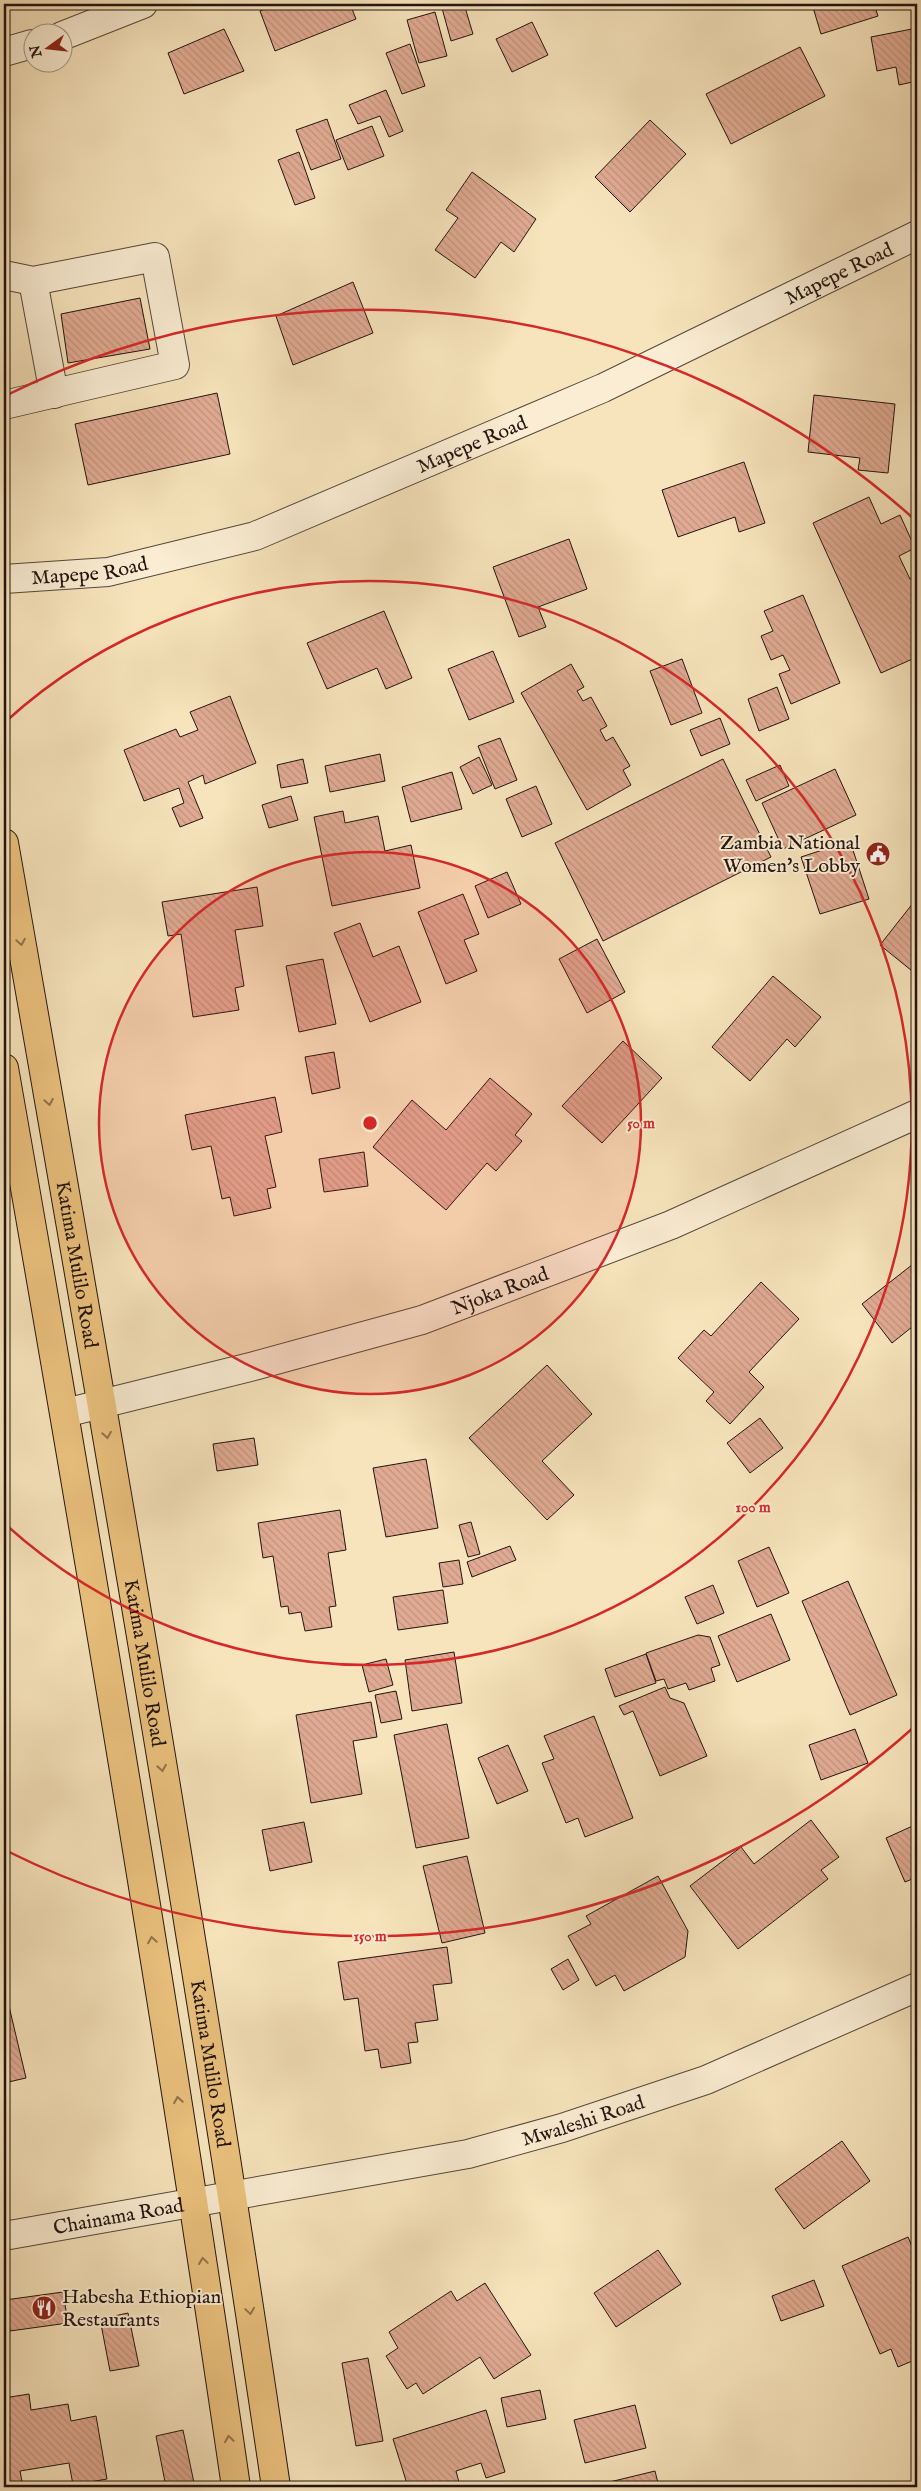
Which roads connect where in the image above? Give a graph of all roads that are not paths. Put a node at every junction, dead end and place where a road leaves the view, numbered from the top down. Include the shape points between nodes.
1 (144, 4) edge
2 (72, 32) edge
3 (22, 47) edge
4 (4, 52) edge
5 (917, 235) edge
6 (4, 274) edge
7 (33, 281) junction
8 (54, 394) junction
9 (4, 405) edge
10 (4, 579) edge
11 (4, 842) edge
12 (4, 1068) edge
13 (917, 1114) edge
14 (102, 1404) junction
15 (65, 1414) junction
16 (917, 1987) edge
17 (232, 2194) junction
18 (194, 2200) junction
19 (4, 2236) edge
20 (236, 2487) edge
21 (276, 2487) edge

1 - 2 street
3 - 4 street
5 - 10 street, Mapepe Road via 603,388 255,536 108,572
6 - 7 street
7 - 8 street
7 - 8 street via 155,257 175,365
8 - 9 street
11 -> 14 main road, Katima Mulilo Road
12 - 15 main road, Katima Mulilo Road
13 - 14 street, Njoka Road via 671,1225 422,1320
14 - 15 street, Njoka Road
14 -> 17 main road, Katima Mulilo Road
18 -> 15 main road, Katima Mulilo Road
16 - 17 street, Mwaleshi Road via 706,2080 562,2128 468,2154
17 - 18 street, Chainama Road
17 -> 21 main road, Katima Mulilo Road
18 - 19 street, Chainama Road
20 -> 18 main road, Katima Mulilo Road

